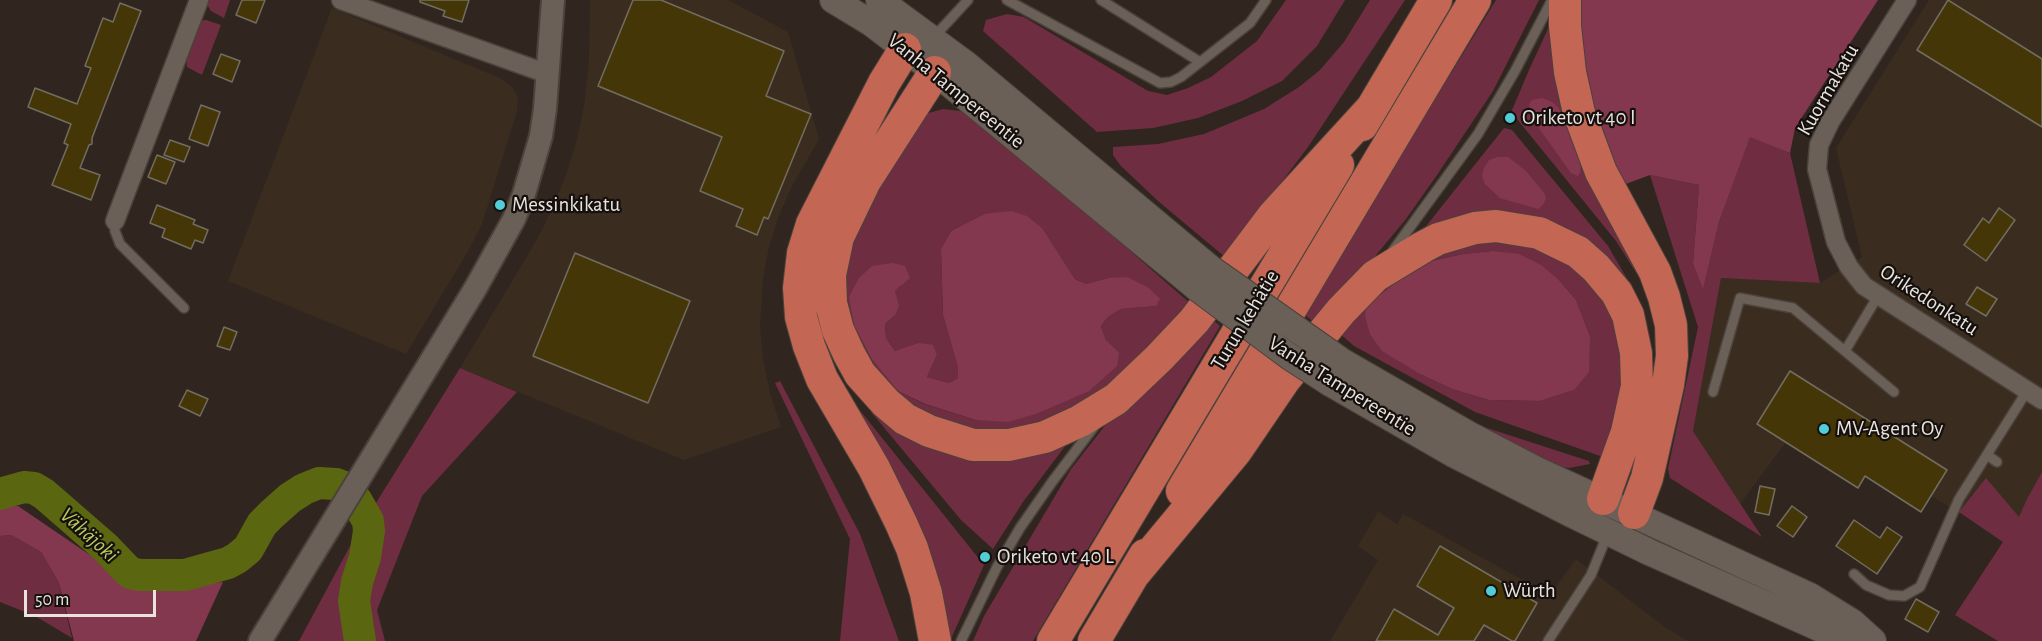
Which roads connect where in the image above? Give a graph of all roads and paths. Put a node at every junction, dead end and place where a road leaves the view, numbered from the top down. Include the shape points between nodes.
1 (199, 0) edge
2 (340, 0) edge
3 (553, 0) edge
4 (833, 0) edge
5 (879, 0) edge
6 (968, 0) edge
7 (1007, 0) edge
8 (1101, 0) edge
9 (1266, 0) edge
10 (1436, 0) edge
11 (1475, 0) edge
12 (1552, 0) edge
13 (1565, 0) edge
14 (1907, 0) edge
15 (919, 44) junction
16 (1200, 62) junction
17 (935, 72) junction
18 (548, 74) junction
19 (1372, 108) junction
20 (1827, 209) joint
21 (115, 221) joint
22 (1375, 276) junction
23 (1203, 278) junction
24 (1878, 296) junction
25 (184, 308) dead end
26 (1845, 351) junction
27 (1337, 372) junction
28 (1713, 392) dead end
29 (1894, 392) dead end
30 (2035, 395) edge
31 (1116, 399) junction
32 (1987, 455) junction
33 (1997, 462) dead end
34 (1603, 499) junction
35 (1634, 513) junction
36 (1608, 531) junction
37 (1134, 574) junction
38 (1854, 574) dead end
39 (260, 641) edge
40 (935, 641) edge
41 (961, 641) edge
42 (1053, 641) edge
43 (1094, 641) edge
44 (1548, 641) edge
45 (1848, 641) edge
46 (1873, 641) edge

1 - 21 street
2 - 18 street
3 - 18 street
4 - 15 main road, Vanha Tampereentie via 871,23
5 - 15 main road, Vanha Tampereentie
6 - 15 lane
7 - 16 lane via 1160,83 1171,82
8 - 16 lane
9 - 16 lane via 1250,23
10 - 19 highway, Turun kehätie
11 - 37 highway, Turun kehätie
12 - 22 lane via 1478,134
13 - 35 highway via 1570,72 1579,113 1601,172 1655,272 1671,325 1668,385 1647,478
14 - 20 street, Kuormakatu via 1819,145 1817,169
15 - 17 main road, Vanha Tampereentie
15 - 23 main road, Vanha Tampereentie via 966,64
15 - 40 highway via 884,83 812,224 803,253 799,288 809,346 822,379 897,514 920,571
17 - 23 main road, Vanha Tampereentie
17 - 31 highway via 865,181 838,237 830,275 831,303 849,354 868,384 906,419 937,435 974,445 1009,445 1045,437
18 - 39 street via 541,135 514,219
19 - 31 highway via 1274,215 1194,321
19 - 42 highway, Turun kehätie
20 - 24 street, Orikedonkatu via 1843,257 1855,276
21 - 25 lane via 120,244
22 - 34 highway via 1438,240 1496,226 1539,233 1578,252 1596,268 1617,293 1628,315 1637,370 1627,432
22 - 37 highway via 1292,370 1236,450
23 - 27 main road, Vanha Tampereentie, bridge via 1290,357
24 - 26 lane
24 - 30 street, Orikedonkatu
26 - 28 lane via 1793,308 1740,298
26 - 29 lane
27 - 34 main road, Vanha Tampereentie
27 - 36 main road, Vanha Tampereentie via 1455,454
30 - 32 lane
31 - 41 lane via 1020,528
32 - 33 lane
32 - 38 lane via 1959,499 1920,587 1904,596 1889,596
34 - 35 main road, Vanha Tampereentie
34 - 36 main road
35 - 36 main road
35 - 46 main road, Vanha Tampereentie via 1810,596 1852,622
36 - 44 lane via 1591,575
36 - 45 main road, Vanha Tampereentie
37 - 43 highway, Turun kehätie

